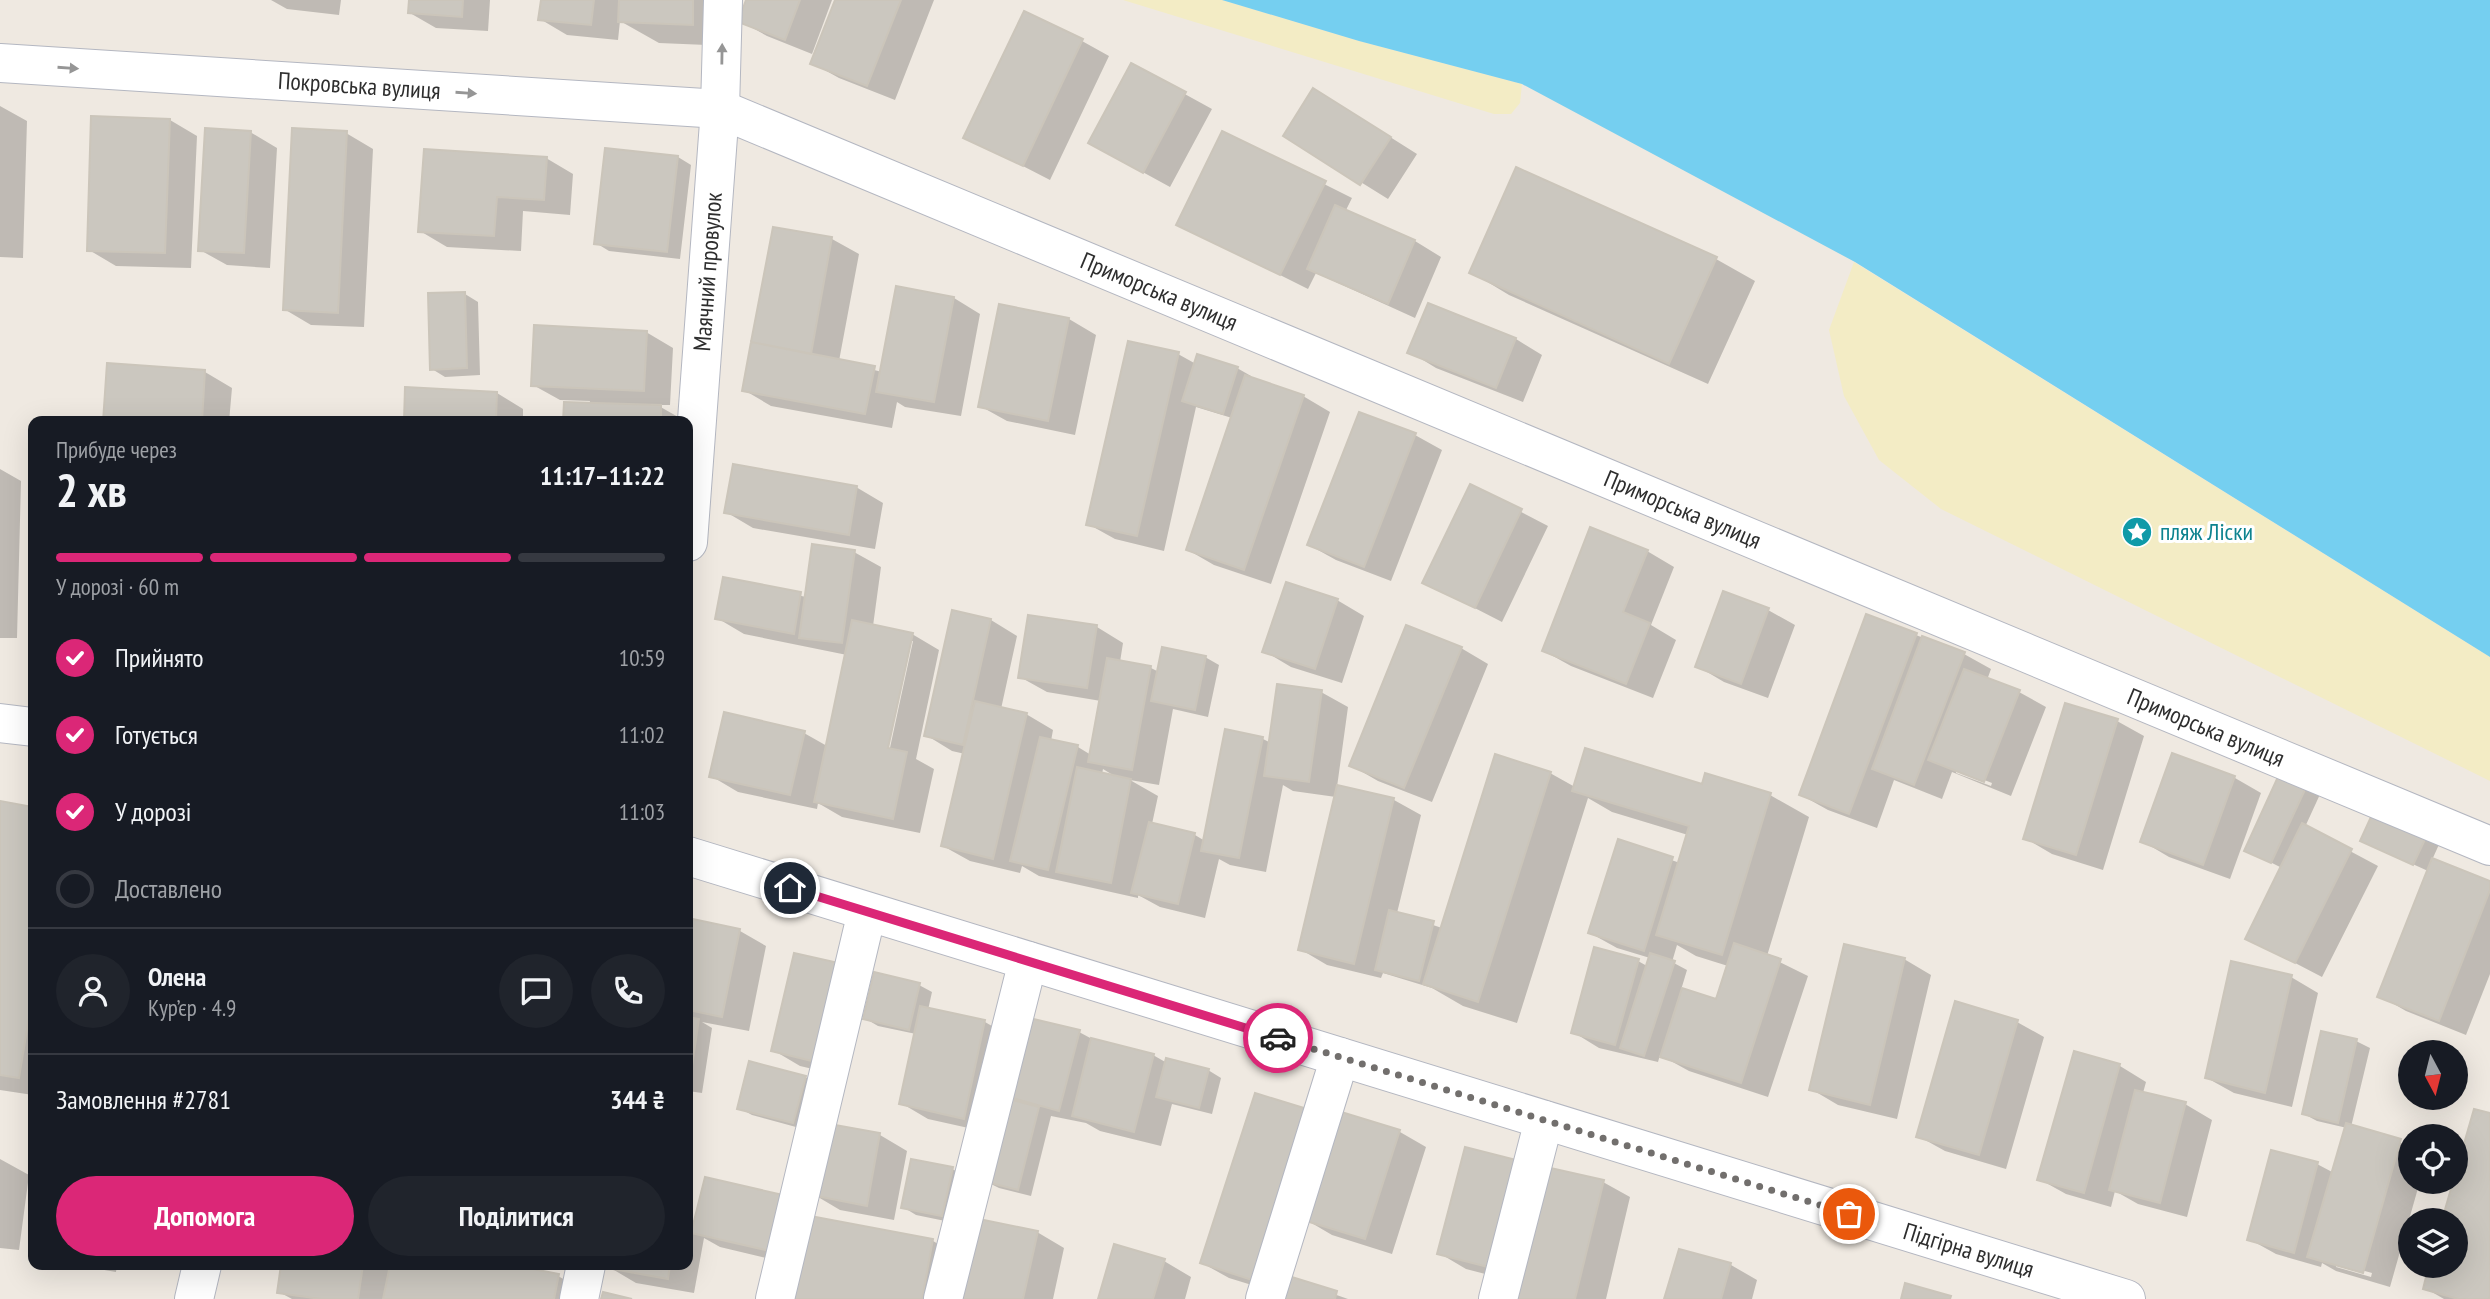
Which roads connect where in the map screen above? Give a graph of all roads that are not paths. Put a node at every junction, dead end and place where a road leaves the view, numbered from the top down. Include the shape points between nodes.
1 (723, 0) edge
2 (0, 63) edge
3 (720, 109) junction
4 (693, 474) edge
5 (0, 723) edge
6 (28, 726) edge
7 (2490, 846) edge
8 (693, 858) edge
9 (867, 912) junction
10 (1028, 961) junction
11 (1340, 1057) junction
12 (1544, 1120) junction
13 (201, 1270) edge
14 (585, 1270) edge
15 (2110, 1297) edge
16 (194, 1299) edge
17 (579, 1299) edge
18 (775, 1299) edge
19 (943, 1299) edge
20 (1265, 1299) edge
21 (1498, 1299) edge

3 -> 1 street, Маячний провулок
2 -> 3 street, Покровська вулиця
3 - 4 street, Маячний провулок
3 - 7 street, Приморська вулиця
5 - 6 street
8 - 9 street, Підгірна вулиця
9 - 10 street, Підгірна вулиця
9 - 18 street
10 - 11 street, Підгірна вулиця
10 - 19 street
11 - 12 street, Підгірна вулиця
11 - 20 street
12 - 15 street, Підгірна вулиця
12 - 21 street
13 - 16 street
14 - 17 street

